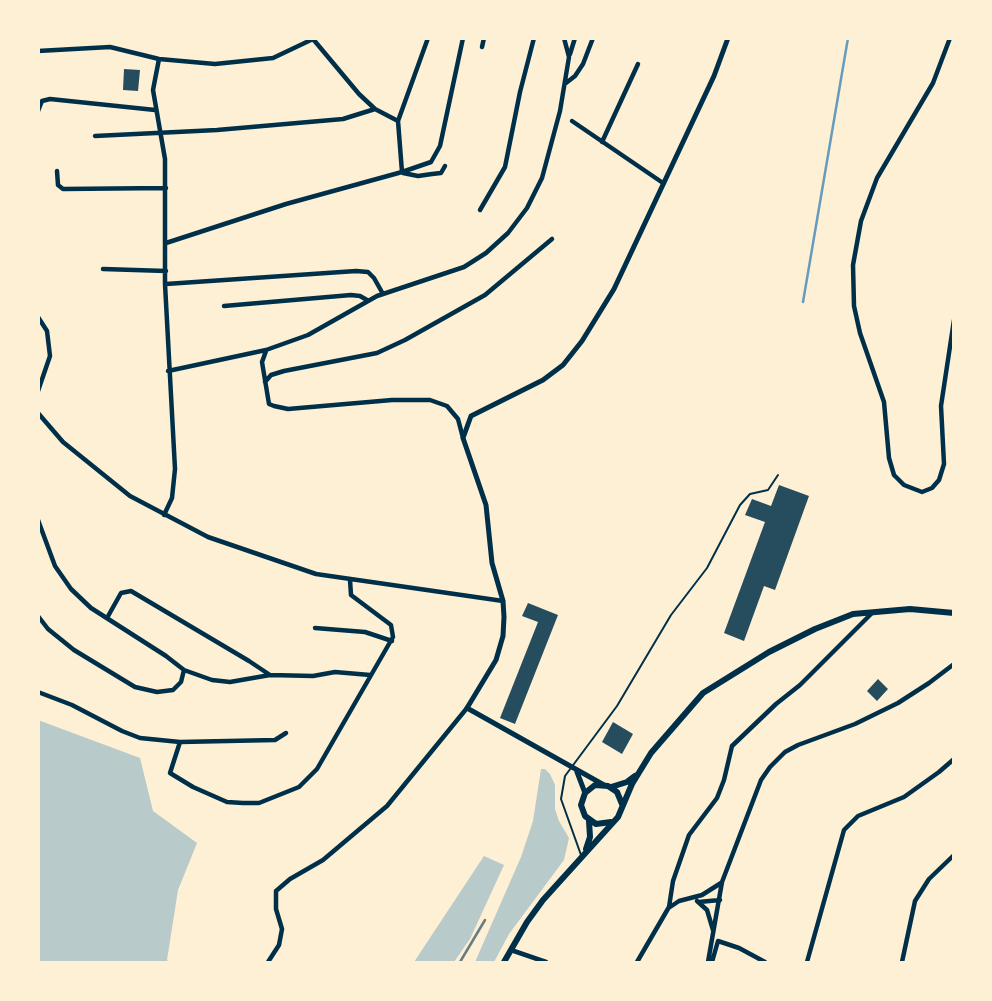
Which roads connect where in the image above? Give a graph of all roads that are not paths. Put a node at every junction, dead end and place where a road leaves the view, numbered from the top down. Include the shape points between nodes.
1 (428, 38) edge
2 (463, 38) edge
3 (484, 38) edge
4 (534, 38) edge
5 (564, 38) edge
6 (575, 38) edge
7 (593, 38) edge
8 (728, 38) edge
9 (950, 38) edge
10 (313, 39) edge
11 (482, 47) dead end
12 (38, 51) edge
13 (569, 57) junction
14 (159, 59) junction
15 (638, 64) dead end
16 (565, 83) junction
17 (376, 109) junction
18 (155, 110) junction
19 (38, 111) edge
20 (398, 121) junction
21 (572, 121) dead end
22 (160, 131) junction
23 (95, 136) dead end
24 (602, 142) junction
25 (445, 166) dead end
26 (57, 171) dead end
27 (402, 172) junction
28 (663, 183) junction
29 (166, 188) junction
30 (480, 210) dead end
31 (552, 239) dead end
32 (166, 243) junction
33 (103, 269) dead end
34 (166, 271) junction
35 (165, 284) junction
36 (383, 294) junction
37 (368, 301) junction
38 (224, 306) dead end
39 (38, 317) edge
40 (954, 320) edge
41 (266, 350) junction
42 (168, 371) junction
43 (265, 382) junction
44 (38, 391) edge
45 (38, 413) edge
46 (463, 438) junction
47 (778, 475) dead end
48 (164, 515) junction
49 (38, 520) edge
50 (350, 580) junction
51 (503, 601) junction
52 (875, 610) junction
53 (954, 612) edge
54 (38, 616) edge
55 (107, 618) junction
56 (315, 628) dead end
57 (391, 641) junction
58 (954, 664) edge
59 (184, 670) junction
60 (370, 675) junction
61 (270, 676) junction
62 (38, 692) edge
63 (467, 708) junction
64 (286, 733) dead end
65 (180, 742) junction
66 (954, 759) edge
67 (573, 768) junction
68 (637, 775) junction
69 (608, 786) junction
70 (585, 793) junction
71 (621, 807) junction
72 (615, 819) junction
73 (589, 821) junction
74 (954, 855) edge
75 (582, 857) junction
76 (722, 882) junction
77 (685, 899) junction
78 (720, 900) junction
79 (697, 901) junction
80 (669, 907) junction
81 (713, 932) junction
82 (512, 950) junction
83 (268, 962) edge
84 (504, 962) edge
85 (546, 962) edge
86 (637, 962) edge
87 (710, 962) edge
88 (765, 962) edge
89 (807, 962) edge
90 (902, 962) edge

1 - 20 street
2 - 27 street via 435,157 426,165
3 - 11 street
4 - 30 street via 505,167
5 - 13 street
6 - 13 street
7 - 16 street via 583,64
8 - 28 street
9 - 40 street via 933,83 877,177 861,221 853,265 854,306 884,402 894,475 922,492 939,480 944,464 941,406
10 - 14 street via 273,58 215,64
10 - 17 street
12 - 14 street via 110,47
13 - 16 street
14 - 18 street via 153,90
15 - 24 street
16 - 36 street via 542,178 508,233 464,267
17 - 20 street
17 - 22 street via 343,119
18 - 19 street via 50,99 41,101
18 - 22 street
20 - 27 street
21 - 24 street
22 - 23 street
22 - 29 street
24 - 28 street
25 - 27 street via 441,173 418,176
26 - 29 street via 63,189
27 - 32 street
28 - 46 street via 614,289 582,341 544,380 471,416
29 - 32 street
31 - 43 street via 485,295 405,340 377,353 284,371
32 - 34 street
33 - 34 street
34 - 35 street
35 - 36 street via 356,271 368,272
35 - 42 street
36 - 37 street
37 - 38 street via 351,295
37 - 41 street via 308,335
39 - 44 street via 47,331 50,356
41 - 42 street
41 - 43 street via 262,358
42 - 48 street via 175,469 172,498
43 - 46 street via 270,404 288,409 392,400 439,403 458,419
45 - 48 street via 63,442 120,488
46 - 51 street via 486,505 492,563
47 - 67 lane via 768,490 750,494 740,505 707,568 671,615 617,706
48 - 50 street via 208,537 292,567
49 - 55 street via 55,566 78,595
50 - 51 street
50 - 57 street via 351,595 391,625
51 - 63 street via 501,648
52 - 53 main road
52 - 68 main road via 815,629 703,693
52 - 80 street via 732,746 717,797 684,846
54 - 59 street via 74,650 135,687 173,690
55 - 59 street
55 - 61 street via 121,593 131,591
56 - 57 street via 365,632
57 - 60 street
58 - 76 street via 898,702 777,758 761,780
59 - 61 street via 230,682
60 - 61 street
60 - 65 street via 317,769 299,787 259,803 227,802 175,778 170,773
62 - 65 street via 140,738
63 - 67 street
63 - 83 street via 387,806 323,860 280,886 275,894 282,929
64 - 65 street via 275,740
66 - 89 street via 904,797 858,816 844,830
67 - 69 street
67 - 70 street
67 - 75 lane via 562,783 561,799
68 - 69 main road
68 - 71 main road
69 - 70 main road via 595,785
69 - 71 main road via 620,795
70 - 73 main road via 581,804
71 - 72 main road
72 - 73 main road via 605,825
72 - 75 main road
73 - 75 main road via 590,837
74 - 90 street via 929,879 915,901
75 - 82 main road via 527,922
76 - 77 street
76 - 78 street
77 - 79 street
77 - 80 street
78 - 79 street
78 - 81 street
79 - 81 street via 707,910
80 - 86 street
81 - 87 street
82 - 84 main road
82 - 85 street
87 - 88 street via 718,941

